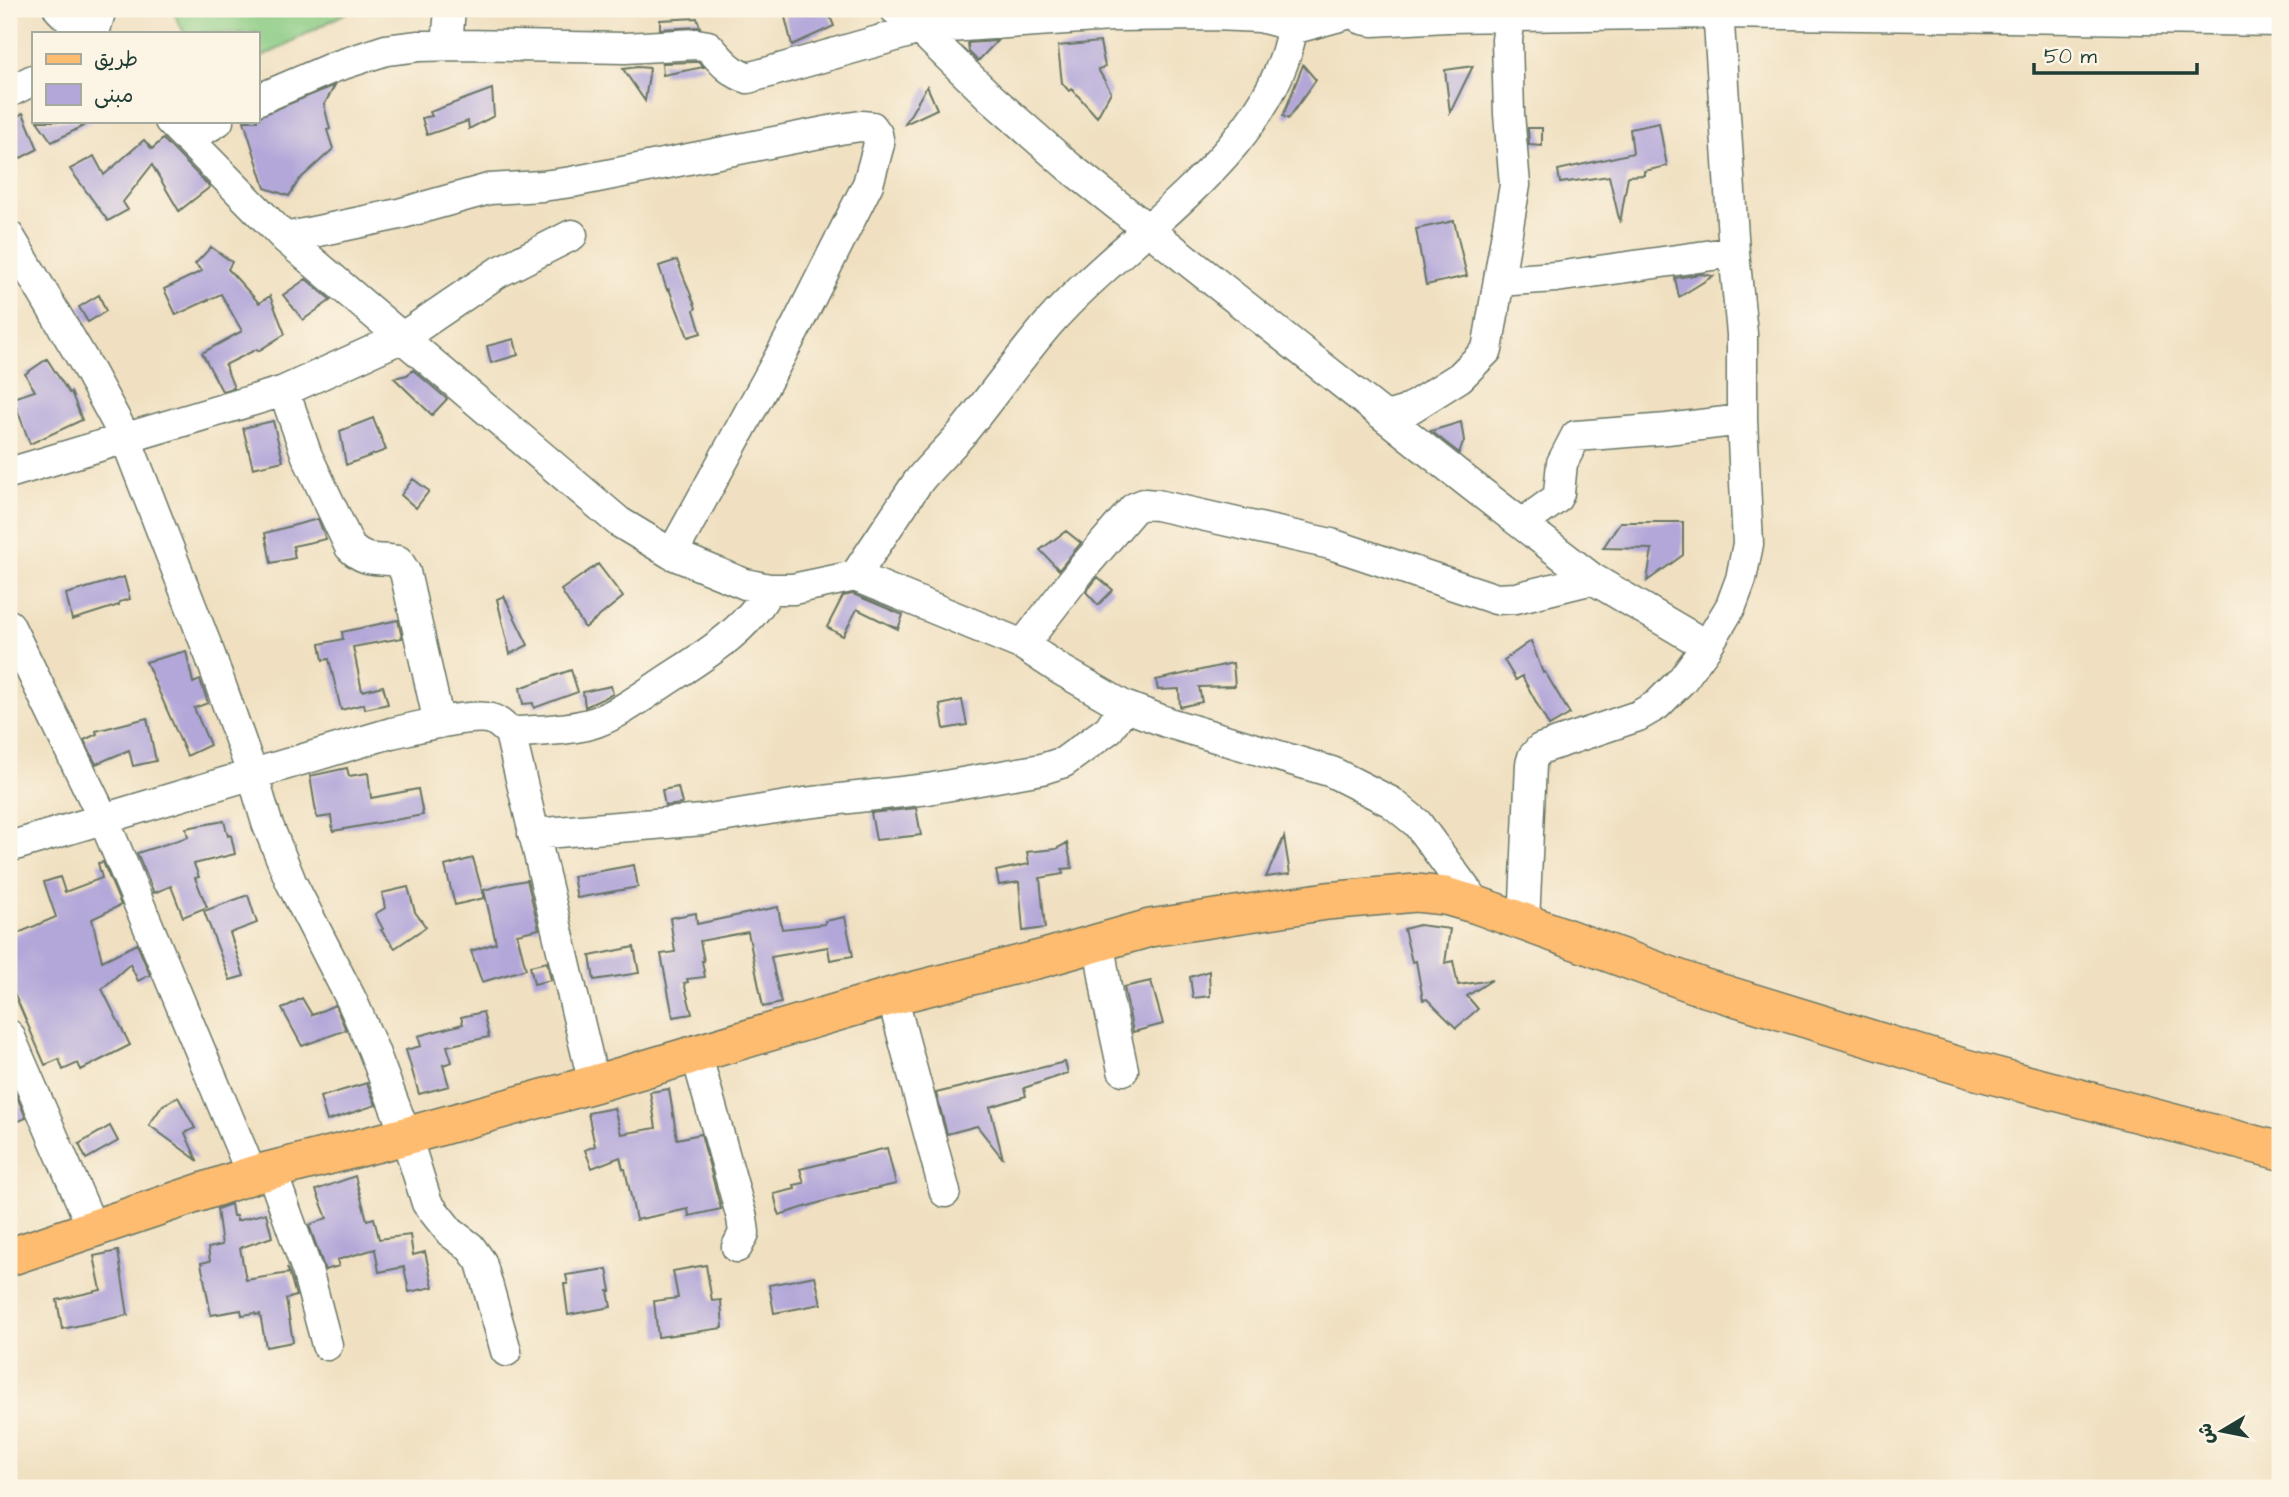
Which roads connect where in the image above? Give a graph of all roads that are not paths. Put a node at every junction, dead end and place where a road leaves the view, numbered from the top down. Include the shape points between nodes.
1 (59, 9) edge
2 (101, 9) edge
3 (450, 9) edge
4 (895, 9) edge
5 (1354, 11) edge
6 (1718, 11) edge
7 (1214, 12) edge
8 (1584, 13) edge
9 (2031, 13) edge
10 (2157, 14) edge
11 (1510, 17) junction
12 (2280, 21) edge
13 (920, 29) junction
14 (1292, 29) junction
15 (82, 32) edge
16 (94, 32) edge
17 (447, 45) junction
18 (32, 80) edge
19 (9, 92) edge
20 (259, 99) edge
21 (214, 122) edge
22 (179, 130) edge
23 (1147, 228) junction
24 (572, 235) dead end
25 (9, 236) edge
26 (285, 239) junction
27 (1734, 252) junction
28 (1499, 281) junction
29 (402, 337) junction
30 (284, 391) junction
31 (1386, 417) junction
32 (1742, 420) junction
33 (126, 439) junction
34 (9, 473) edge
35 (1522, 524) junction
36 (672, 554) junction
37 (855, 576) junction
38 (1593, 579) junction
39 (769, 589) junction
40 (9, 625) edge
41 (1023, 645) junction
42 (1707, 646) junction
43 (1124, 706) junction
44 (439, 723) junction
45 (510, 733) junction
46 (253, 776) junction
47 (104, 820) junction
48 (533, 834) junction
49 (9, 847) edge
50 (1477, 905) junction
51 (1524, 923) junction
52 (1099, 944) junction
53 (892, 996) junction
54 (9, 1035) edge
55 (696, 1053) junction
56 (1123, 1070) dead end
57 (594, 1084) junction
58 (406, 1136) junction
59 (2271, 1143) edge
60 (261, 1173) junction
61 (945, 1192) dead end
62 (93, 1229) junction
63 (737, 1247) dead end
64 (9, 1257) edge
65 (327, 1345) dead end
66 (506, 1352) dead end

1 - 15 street
2 - 16 street
3 - 17 street
4 - 13 street
5 - 11 street via 1373,21
5 - 14 street
6 - 8 street
6 - 9 street
6 - 27 street
7 - 13 street
7 - 14 street via 1260,17
8 - 11 street
9 - 10 street
10 - 12 street
11 - 28 street via 1508,103 1515,185
13 - 17 street via 748,78 738,76 708,46 696,44 625,48
13 - 23 street via 990,97
14 - 23 street via 1273,86 1248,127 1194,186
17 - 20 street via 386,50
18 - 19 street
21 - 22 street
22 - 26 street
23 - 31 street
23 - 37 street via 1050,323 919,481
24 - 29 street via 497,273
25 - 33 street
26 - 29 street
26 - 36 street via 489,189 572,182 828,131 872,127 879,144 868,184
27 - 28 street
27 - 32 street via 1742,334
28 - 31 street via 1487,350 1460,377 1406,411
29 - 30 street
29 - 36 street via 618,522
30 - 33 street
30 - 44 street via 307,456 350,547 359,557 398,561 405,572
31 - 35 street
32 - 35 street via 1576,436 1562,463 1556,499
32 - 42 street via 1748,544 1731,606
33 - 34 street
33 - 46 street
35 - 38 street
36 - 39 street
37 - 39 street via 793,589
37 - 41 street
38 - 41 street via 1496,599 1331,544 1144,505 1134,508
38 - 42 street
39 - 45 street via 750,616 715,648 620,711 570,727
40 - 47 street
41 - 43 street
42 - 51 street via 1657,705 1540,749 1533,757
43 - 48 street via 1109,729 1064,762 1042,769 703,820
43 - 50 street via 1332,772 1391,802 1417,823
44 - 45 street via 488,718
44 - 46 street via 391,733
45 - 48 street
46 - 47 street
46 - 58 street via 291,882 352,1001
47 - 49 street
47 - 60 street
48 - 57 street
50 - 51 main road
50 - 52 main road via 1416,893 1326,901 1150,928
51 - 59 main road via 1702,987 1969,1069
52 - 53 main road
52 - 56 street
53 - 55 main road
53 - 61 street
54 - 62 street
55 - 57 main road
55 - 63 street via 742,1218 744,1233
57 - 58 main road
58 - 60 main road
58 - 66 street via 427,1203 481,1262
60 - 62 main road
60 - 65 street via 307,1270
62 - 64 main road

